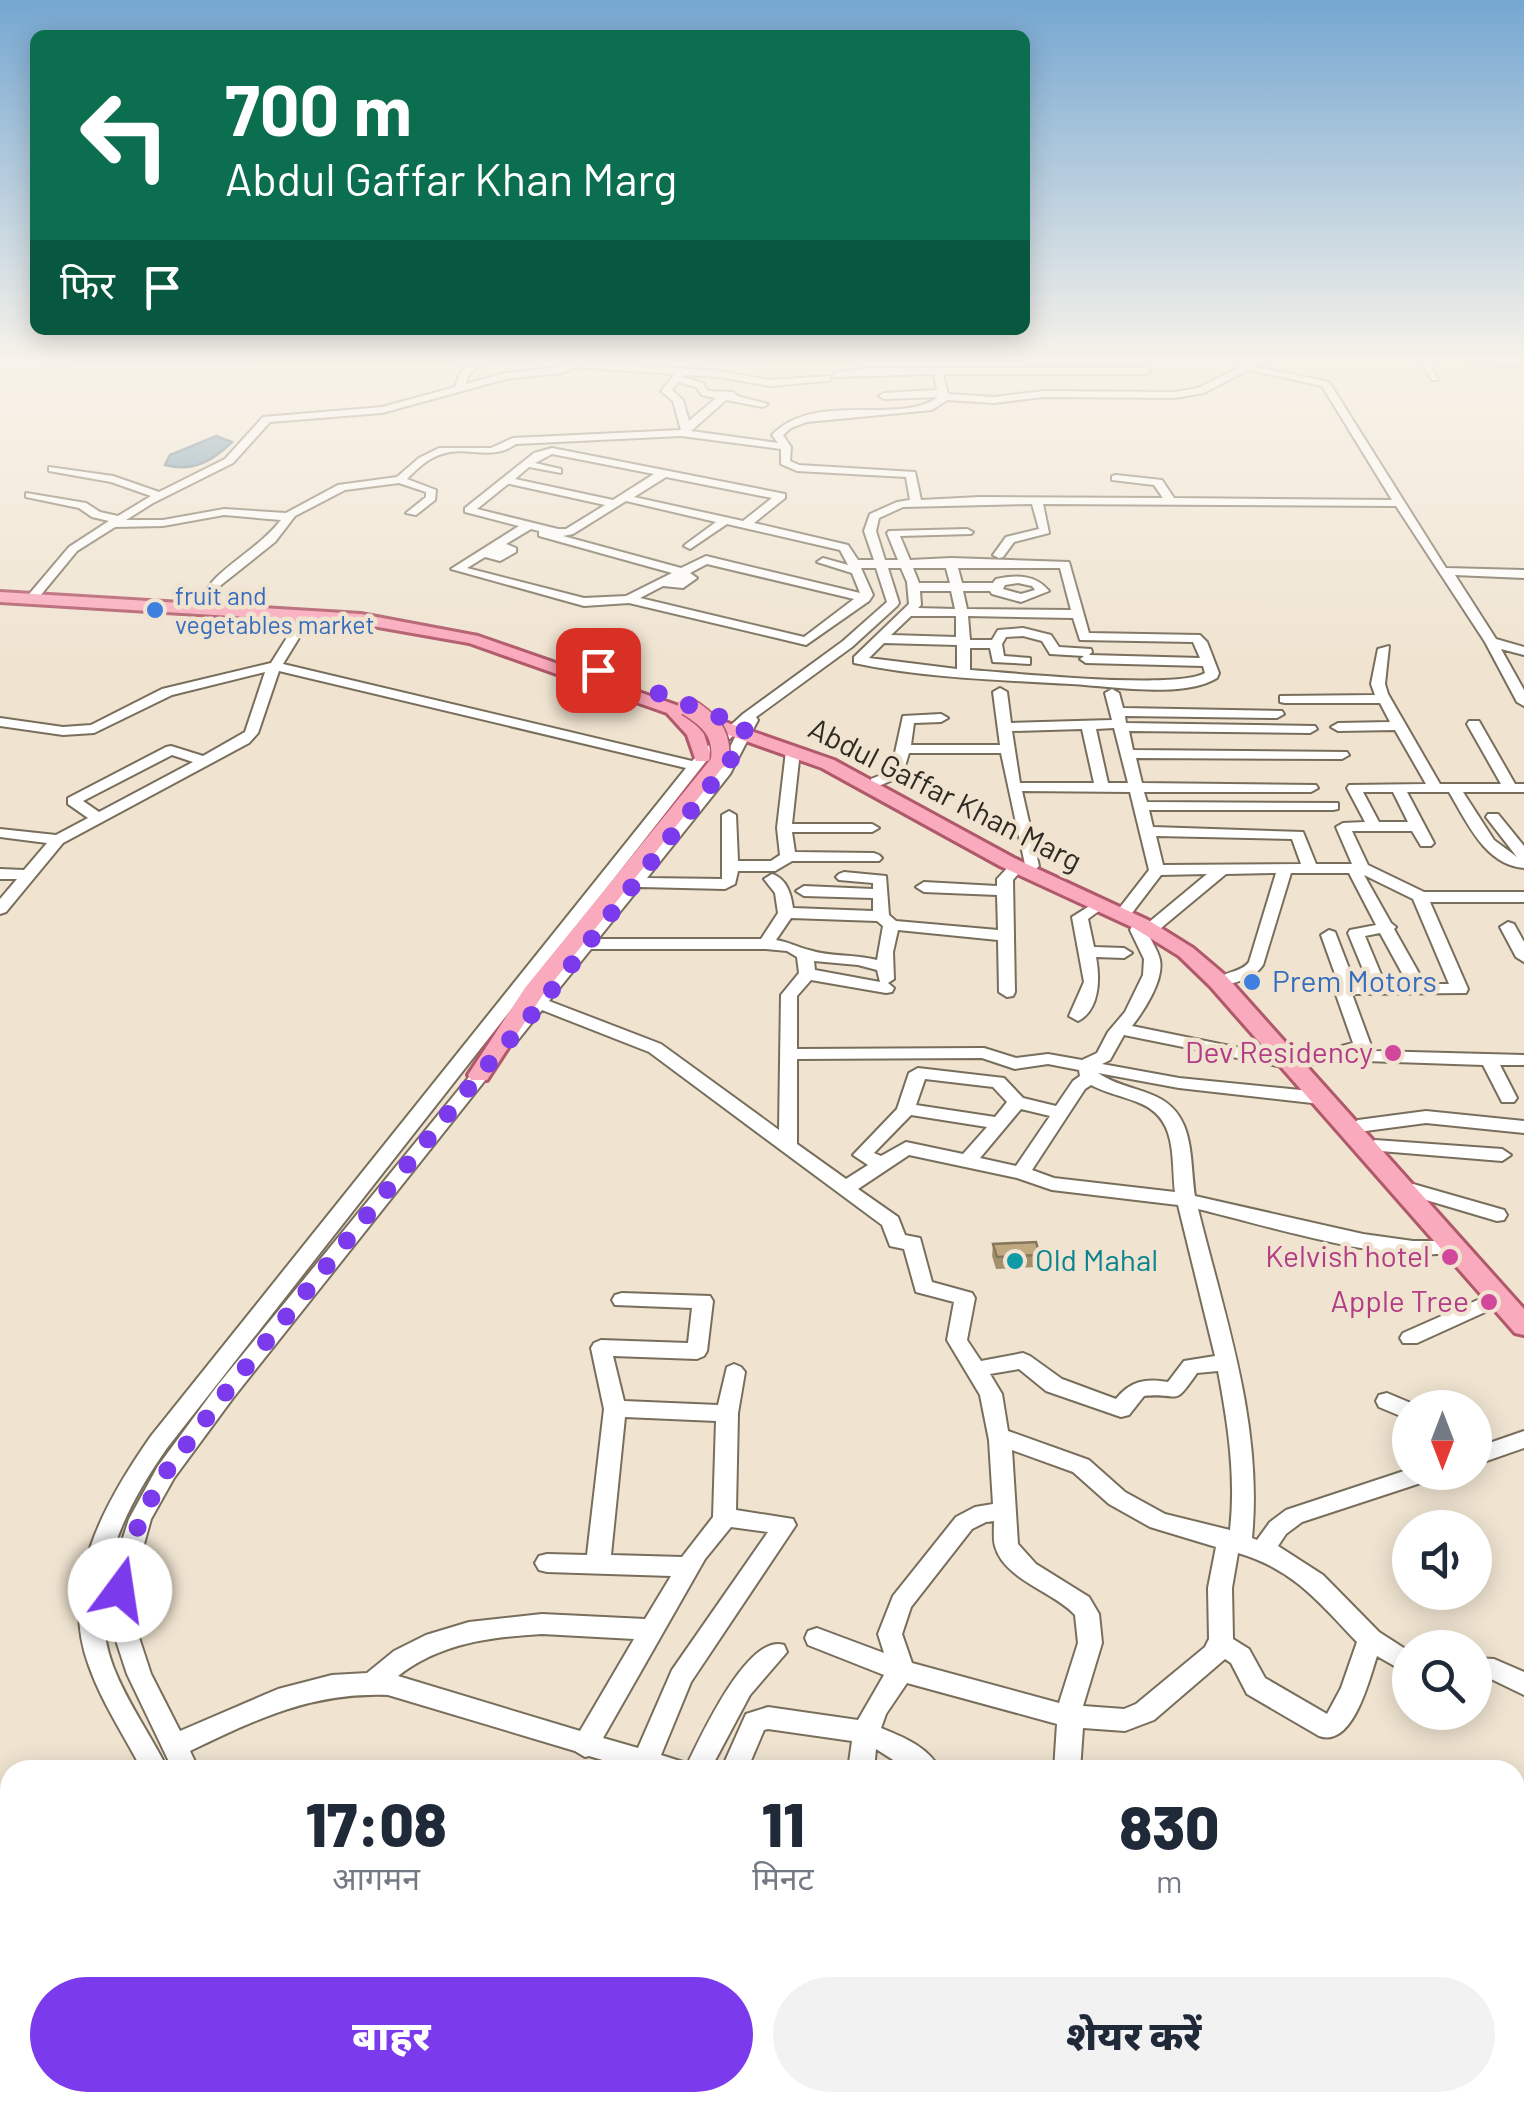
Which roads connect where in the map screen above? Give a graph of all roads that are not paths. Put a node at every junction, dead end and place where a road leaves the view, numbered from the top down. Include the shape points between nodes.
1 (229, 460) edge
2 (424, 460) edge
3 (534, 460) edge
4 (593, 460) edge
5 (785, 460) edge
6 (1372, 460) edge
7 (528, 464) junction
8 (53, 470) dead end
9 (557, 470) dead end
10 (664, 473) junction
11 (1116, 478) dead end
12 (400, 480) junction
13 (510, 480) junction
14 (30, 495) dead end
15 (159, 496) junction
16 (1038, 500) junction
17 (620, 501) junction
18 (1170, 501) junction
19 (916, 502) junction
20 (1399, 503) junction
21 (134, 511) junction
22 (412, 513) dead end
23 (288, 517) junction
24 (726, 520) junction
25 (118, 522) junction
26 (157, 523) junction
27 (745, 525) junction
28 (526, 527) junction
29 (926, 531) junction
30 (968, 532) dead end
31 (552, 534) junction
32 (500, 543) junction
33 (521, 544) dead end
34 (697, 553) junction
35 (901, 556) junction
36 (928, 556) junction
37 (1000, 556) dead end
38 (878, 559) junction
39 (822, 562) dead end
40 (952, 562) junction
41 (1014, 563) junction
42 (855, 564) junction
43 (1448, 574) junction
44 (1524, 574) edge
45 (678, 576) junction
46 (1018, 579) junction
47 (914, 587) junction
48 (956, 587) junction
49 (996, 587) junction
50 (1042, 588) junction
51 (1074, 589) junction
52 (0, 594) edge
53 (866, 594) junction
54 (34, 597) junction
55 (1017, 598) junction
56 (630, 599) junction
57 (202, 605) junction
58 (888, 608) junction
59 (257, 612) junction
60 (962, 613) junction
61 (307, 614) junction
62 (392, 614) junction
63 (910, 614) junction
64 (1020, 614) junction
65 (1079, 614) junction
66 (837, 621) junction
67 (244, 632) dead end
68 (858, 632) junction
69 (1023, 632) junction
70 (1120, 637) junction
71 (883, 640) junction
72 (1489, 640) junction
73 (964, 642) junction
74 (1524, 642) edge
75 (996, 644) junction
76 (1054, 647) junction
77 (1085, 648) junction
78 (1384, 649) dead end
79 (1524, 651) edge
80 (1126, 660) junction
81 (1151, 660) junction
82 (1208, 662) junction
83 (274, 666) junction
84 (1025, 669) junction
85 (964, 674) junction
86 (1087, 680) junction
87 (1166, 682) junction
88 (1000, 692) dead end
89 (1112, 693) dead end
90 (1285, 699) dead end
91 (1384, 699) junction
92 (1524, 702) edge
93 (680, 708) junction
94 (1278, 714) dead end
95 (941, 718) dead end
96 (1116, 721) junction
97 (0, 722) edge
98 (1088, 724) junction
99 (1474, 724) dead end
100 (742, 725) junction
101 (1400, 726) junction
102 (1005, 727) junction
103 (1338, 727) dead end
104 (1310, 729) dead end
105 (903, 749) junction
106 (793, 750) junction
107 (1008, 750) junction
108 (1127, 754) junction
109 (1342, 755) dead end
110 (204, 761) junction
111 (706, 761) junction
112 (876, 782) junction
113 (1138, 787) junction
114 (1435, 787) junction
115 (1454, 787) junction
116 (1517, 787) edge
117 (1014, 788) junction
118 (1102, 788) junction
119 (1311, 788) dead end
120 (1398, 788) junction
121 (1142, 806) junction
122 (1334, 806) dead end
123 (730, 815) dead end
124 (1493, 817) dead end
125 (96, 818) junction
126 (1374, 826) junction
127 (1417, 826) junction
128 (784, 828) junction
129 (872, 828) dead end
130 (1148, 831) junction
131 (0, 833) edge
132 (58, 840) junction
133 (1426, 843) dead end
134 (788, 856) junction
135 (874, 858) dead end
136 (1523, 863) edge
137 (730, 866) junction
138 (1024, 866) junction
139 (1223, 869) junction
140 (1286, 869) junction
141 (1310, 869) junction
142 (1156, 870) junction
143 (1359, 871) junction
144 (0, 874) edge
145 (28, 876) junction
146 (844, 877) dead end
147 (772, 879) dead end
148 (636, 882) junction
149 (924, 887) dead end
150 (804, 891) dead end
151 (1004, 891) junction
152 (881, 894) junction
153 (1422, 897) junction
154 (1524, 897) edge
155 (1099, 905) junction
156 (0, 910) edge
157 (786, 913) junction
158 (1141, 920) junction
159 (886, 921) junction
160 (1388, 926) junction
161 (1508, 927) dead end
162 (1330, 935) dead end
163 (1005, 936) junction
164 (588, 944) junction
165 (766, 944) junction
166 (1088, 952) junction
167 (1124, 953) dead end
168 (806, 955) junction
169 (1524, 957) edge
170 (885, 967) junction
171 (806, 974) junction
172 (1226, 980) junction
173 (1379, 988) junction
174 (1350, 989) junction
175 (1419, 989) junction
176 (1006, 992) dead end
177 (541, 1004) junction
178 (1078, 1016) dead end
179 (1120, 1029) junction
180 (1361, 1046) junction
181 (789, 1054) junction
182 (1489, 1060) junction
183 (1524, 1060) edge
184 (1297, 1062) junction
185 (1089, 1071) junction
186 (479, 1075) junction
187 (1321, 1098) junction
188 (1508, 1098) dead end
189 (1017, 1102) junction
190 (906, 1109) junction
191 (1062, 1113) junction
192 (1000, 1123) junction
193 (1358, 1126) junction
194 (1524, 1126) edge
195 (788, 1144) junction
196 (1375, 1146) junction
197 (1502, 1155) dead end
198 (968, 1161) junction
199 (882, 1164) junction
200 (1021, 1173) junction
201 (846, 1188) junction
202 (1413, 1190) junction
203 (1186, 1200) junction
204 (1497, 1215) dead end
205 (1449, 1246) junction
206 (1498, 1298) junction
207 (622, 1300) dead end
208 (1524, 1316) edge
209 (1524, 1326) edge
210 (1410, 1338) dead end
211 (1226, 1362) junction
212 (977, 1368) junction
213 (734, 1372) dead end
214 (1387, 1401) dead end
215 (1392, 1403) edge
216 (615, 1408) junction
217 (727, 1413) junction
218 (1000, 1436) junction
219 (1524, 1439) edge
220 (1492, 1447) edge
221 (1392, 1484) edge
222 (1003, 1512) junction
223 (724, 1516) junction
224 (1234, 1541) junction
225 (1263, 1550) junction
226 (547, 1563) dead end
227 (598, 1563) junction
228 (689, 1567) junction
229 (652, 1630) junction
230 (817, 1638) dead end
231 (1370, 1638) junction
232 (1220, 1644) junction
233 (774, 1652) dead end
234 (1392, 1653) edge
235 (1492, 1669) edge
236 (902, 1672) junction
237 (373, 1682) junction
238 (1524, 1684) edge
239 (1068, 1716) junction
240 (864, 1734) junction
241 (585, 1746) junction
242 (180, 1758) edge
243 (149, 1760) edge
244 (638, 1760) edge
245 (647, 1760) edge
246 (702, 1760) edge
247 (739, 1760) edge
248 (863, 1760) edge
249 (915, 1760) edge
250 (1068, 1760) edge

1 - 15 street
2 - 12 street
3 - 7 street
4 - 10 street
5 - 19 street via 809,471 910,474
6 - 20 street
7 - 9 street
7 - 13 street
8 - 15 street
10 - 17 street
10 - 27 street via 781,496
11 - 18 street via 1158,482
12 - 22 street via 431,490 431,498
12 - 23 street via 342,486
13 - 17 street
13 - 28 street via 469,511
14 - 25 street via 82,505
15 - 21 street
16 - 18 street
16 - 19 street
16 - 37 street via 1044,531 1010,539
17 - 24 street
17 - 31 street via 569,532
18 - 20 street
19 - 38 street via 883,509 871,520
20 - 43 street
21 - 25 street
21 - 26 street
23 - 26 street via 224,512
23 - 57 street via 271,540 212,587
24 - 27 street
24 - 34 street
25 - 26 street
25 - 54 street via 73,549
27 - 42 street via 838,546
28 - 31 street
28 - 32 street
29 - 30 street
29 - 35 street via 893,533
29 - 36 street via 927,540 944,541 947,549
31 - 45 street
32 - 33 street
32 - 56 street via 512,550 500,557 482,553 457,569 584,602
34 - 45 street
34 - 53 street
35 - 36 street
35 - 38 street
35 - 47 street
36 - 40 street
38 - 42 street
38 - 58 street via 893,600
39 - 42 street
40 - 41 street
40 - 48 street
41 - 46 street
41 - 51 street via 1066,564
42 - 53 street
43 - 44 street
43 - 72 street
45 - 56 street
45 - 56 street via 652,596
46 - 49 street
46 - 50 street
47 - 48 street
47 - 63 street
48 - 49 street
48 - 60 street
49 - 55 street
50 - 51 street
50 - 55 street via 1036,596
51 - 65 street
52 - 54 main road, Abdul Gaffar Khan Marg
53 - 66 street
54 - 57 main road, Abdul Gaffar Khan Marg
54 - 59 main road, Abdul Gaffar Khan Marg
55 - 64 street
56 - 66 street via 806,641
57 - 62 main road, Abdul Gaffar Khan Marg
58 - 63 street
58 - 68 street
59 - 61 main road, Abdul Gaffar Khan Marg
59 - 67 street
60 - 63 street
60 - 64 street
60 - 73 street
61 - 83 street
61 - 93 main road, Abdul Gaffar Khan Marg via 458,636
62 - 93 main road via 467,630
62 - 100 main road, Abdul Gaffar Khan Marg via 434,616 494,632
63 - 71 street
64 - 65 street
64 - 69 street
65 - 77 street
66 - 68 street
68 - 100 street
69 - 75 street via 1002,633
69 - 76 street via 1039,634
70 - 77 street
70 - 80 street
70 - 82 street via 1196,638
71 - 73 street
71 - 85 street via 860,660
72 - 74 street
72 - 79 street
72 - 92 street
73 - 75 street
73 - 85 street
75 - 84 street via 998,659
76 - 77 street
76 - 84 street via 1050,658
77 - 80 street
77 - 86 street
78 - 91 street via 1378,684
80 - 81 street
81 - 82 street
81 - 87 street
82 - 87 street via 1210,678
83 - 97 street via 167,692 94,729
83 - 110 street via 248,737
83 - 111 street
84 - 85 street
84 - 86 street
86 - 87 street
88 - 102 street
89 - 96 street
90 - 91 street
91 - 101 street
93 - 100 main road, Abdul Gaffar Khan Marg
93 - 111 main road
94 - 96 street
95 - 105 street via 908,719
96 - 98 street
96 - 104 street
96 - 108 street
98 - 102 street
98 - 118 street
99 - 116 street
100 - 106 main road, Abdul Gaffar Khan Marg
100 - 111 street
100 - 112 main road, Abdul Gaffar Khan Marg
100 - 148 street via 725,772
101 - 103 street
101 - 114 street
102 - 107 street
105 - 107 street
105 - 112 street via 897,773
106 - 128 street
106 - 138 main road, Abdul Gaffar Khan Marg
107 - 117 street
108 - 109 street
108 - 113 street
110 - 125 street
110 - 125 street via 171,750 73,801
111 - 186 main road via 532,993
111 - 243 street via 159,1442 121,1500 97,1566 90,1613 96,1652
112 - 138 main road, Abdul Gaffar Khan Marg
113 - 118 street
113 - 119 street
113 - 121 street
114 - 115 street
114 - 120 street
115 - 116 street
115 - 136 street via 1490,848
117 - 118 street
117 - 138 street
120 - 126 street via 1354,788
120 - 127 street
121 - 122 street
121 - 130 street
123 - 137 street
124 - 136 street
125 - 132 street
126 - 127 street
126 - 143 street via 1342,827
127 - 133 street
128 - 129 street
128 - 134 street
130 - 141 street via 1298,835
130 - 142 street
131 - 132 street
132 - 145 street
134 - 135 street
134 - 137 street via 775,866
137 - 148 street via 726,884
138 - 151 street via 1005,880
138 - 155 main road, Abdul Gaffar Khan Marg
138 - 158 main road, Abdul Gaffar Khan Marg
139 - 140 street
139 - 142 street
139 - 158 street
140 - 141 street
140 - 172 street via 1257,962 1250,972
141 - 143 street
142 - 158 street
143 - 153 street
143 - 160 street
144 - 145 street
145 - 156 street
146 - 152 street via 880,879
147 - 157 street
148 - 164 street
149 - 151 street
150 - 152 street
151 - 163 street
152 - 159 street
153 - 154 street
153 - 175 street via 1461,988
155 - 158 main road, Abdul Gaffar Khan Marg
155 - 166 street via 1080,917
157 - 159 street
157 - 165 street
158 - 172 main road, Abdul Gaffar Khan Marg via 1192,948
158 - 179 street via 1138,930 1152,969
158 - 184 main road, Abdul Gaffar Khan Marg via 1196,960
159 - 163 street
159 - 170 street
160 - 173 street via 1356,933
160 - 175 street
161 - 169 street
162 - 174 street
163 - 176 street
164 - 165 street
164 - 177 street
165 - 168 street
166 - 167 street
166 - 178 street via 1092,986
168 - 170 street
168 - 171 street
170 - 171 street via 886,991
171 - 181 street via 789,995
172 - 184 main road, Abdul Gaffar Khan Marg
173 - 174 street
173 - 175 street
174 - 180 street via 1342,990
177 - 186 street
177 - 195 street via 655,1048
179 - 184 street
179 - 185 street
180 - 182 street via 1371,1058
180 - 184 street
181 - 185 street via 984,1053 1016,1064 1048,1059
181 - 195 street
182 - 183 street
182 - 188 street
184 - 187 main road, Abdul Gaffar Khan Marg
184 - 193 main road, Abdul Gaffar Khan Marg
185 - 187 street
185 - 191 street
185 - 203 street via 1168,1112 1181,1140
186 - 242 street via 226,1392 140,1519 118,1610 139,1674
187 - 205 main road, Abdul Gaffar Khan Marg
189 - 190 street via 998,1082 918,1073
189 - 191 street
189 - 192 street
190 - 192 street
190 - 199 street via 862,1155
191 - 200 street
192 - 198 street
193 - 194 street via 1426,1117
193 - 196 main road, Abdul Gaffar Khan Marg
195 - 201 street
196 - 197 street
196 - 202 main road, Abdul Gaffar Khan Marg
198 - 199 street via 906,1148
198 - 200 street
199 - 201 street
200 - 203 street via 1052,1184
201 - 212 street via 892,1223 898,1242 913,1243 922,1287 964,1296 957,1340
202 - 204 street
202 - 208 main road, Abdul Gaffar Khan Marg
203 - 205 street via 1363,1241
203 - 211 street
205 - 206 main road, Abdul Gaffar Khan Marg
206 - 209 main road, Abdul Gaffar Khan Marg
206 - 210 street
207 - 216 street via 703,1301 698,1351 601,1348
211 - 212 street via 1191,1366 1174,1391 1132,1390 1120,1409 1054,1385 1024,1361
211 - 224 street via 1246,1506
212 - 218 street
213 - 217 street
214 - 215 street
216 - 217 street
216 - 227 street
217 - 223 street
218 - 222 street
218 - 224 street via 1081,1466 1117,1498 1158,1520
219 - 220 street
221 - 225 street via 1294,1516
222 - 236 street via 964,1523 901,1603 890,1634
222 - 239 street via 1011,1554 1086,1611 1090,1643
223 - 228 street
223 - 245 street via 785,1524 682,1677
224 - 225 street
224 - 232 street via 1220,1588
225 - 231 street via 1307,1576
226 - 227 street
227 - 228 street
228 - 229 street
229 - 237 street via 516,1622 418,1650
229 - 241 street
230 - 236 street
231 - 232 street via 1345,1707 1328,1728 1256,1686 1240,1656
231 - 234 street
232 - 239 street via 1135,1718
233 - 246 street via 741,1688
235 - 238 street
236 - 239 street
236 - 240 street via 872,1710
237 - 241 street
237 - 242 street via 339,1682 282,1698
239 - 250 street
240 - 247 street via 759,1719
240 - 248 street
240 - 249 street
241 - 244 street

